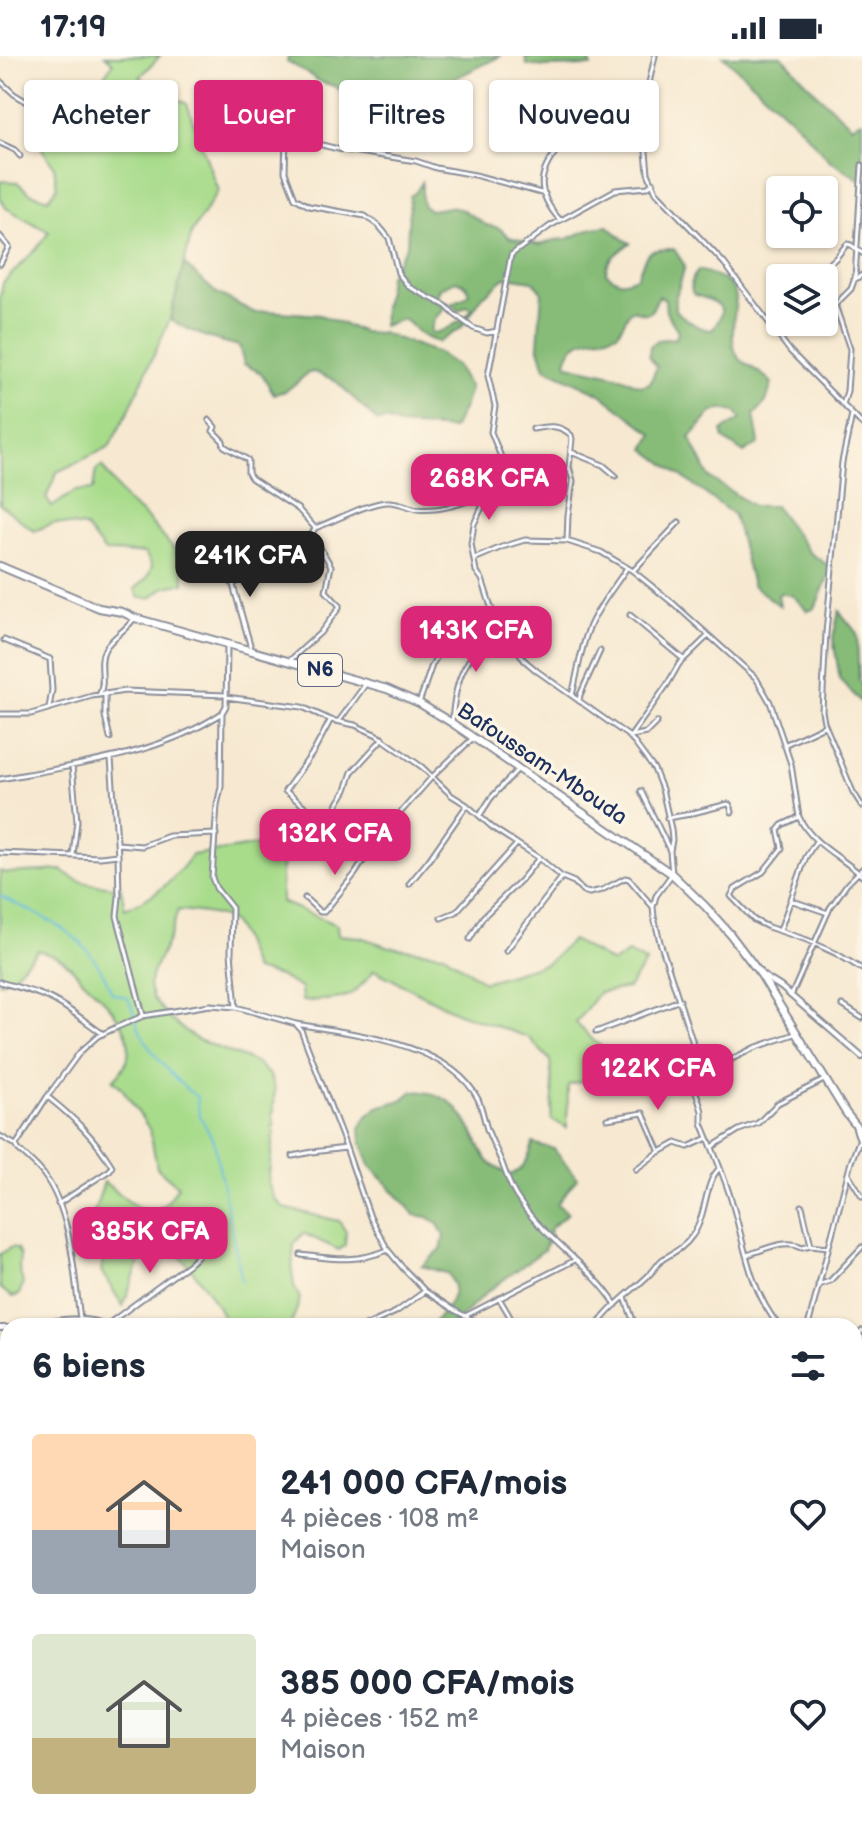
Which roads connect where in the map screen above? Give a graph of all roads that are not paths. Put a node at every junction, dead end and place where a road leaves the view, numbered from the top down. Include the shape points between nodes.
1 (655, 56) edge
2 (0, 81) edge
3 (24, 100) edge
4 (0, 143) edge
5 (323, 145) edge
6 (286, 152) edge
7 (557, 152) edge
8 (20, 156) dead end
9 (862, 165) edge
10 (653, 182) junction
11 (545, 194) junction
12 (560, 220) junction
13 (0, 236) edge
14 (857, 250) junction
15 (862, 253) edge
16 (0, 264) edge
17 (829, 264) edge
18 (862, 275) edge
19 (854, 280) junction
20 (497, 331) junction
21 (843, 405) junction
22 (852, 415) junction
23 (209, 420) dead end
24 (862, 424) edge
25 (533, 429) dead end
26 (571, 452) junction
27 (616, 476) dead end
28 (488, 493) junction
29 (679, 522) dead end
30 (315, 528) junction
31 (312, 534) junction
32 (567, 541) junction
33 (216, 559) dead end
34 (474, 559) junction
35 (0, 566) edge
36 (627, 568) junction
37 (633, 571) junction
38 (233, 585) junction
39 (630, 615) dead end
40 (135, 618) junction
41 (501, 625) junction
42 (709, 635) junction
43 (4, 640) dead end
44 (227, 645) junction
45 (431, 645) dead end
46 (600, 651) dead end
47 (252, 652) junction
48 (683, 659) junction
49 (289, 661) junction
50 (367, 682) junction
51 (102, 694) junction
52 (572, 695) junction
53 (226, 696) junction
54 (579, 701) junction
55 (419, 703) junction
56 (49, 708) junction
57 (222, 713) junction
58 (0, 714) edge
59 (331, 720) junction
60 (339, 721) junction
61 (657, 722) dead end
62 (452, 723) junction
63 (826, 726) junction
64 (631, 736) junction
65 (110, 738) dead end
66 (383, 738) junction
67 (473, 738) junction
68 (784, 745) junction
69 (111, 759) junction
70 (72, 766) junction
71 (518, 768) junction
72 (432, 777) junction
73 (0, 779) edge
74 (641, 791) dead end
75 (337, 805) dead end
76 (467, 805) junction
77 (862, 806) edge
78 (732, 812) dead end
79 (480, 815) junction
80 (799, 817) junction
81 (667, 818) junction
82 (216, 834) junction
83 (816, 841) junction
84 (118, 844) junction
85 (516, 845) junction
86 (670, 851) junction
87 (0, 853) edge
88 (73, 855) junction
89 (118, 855) junction
90 (539, 858) junction
91 (365, 859) junction
92 (861, 872) edge
93 (672, 874) junction
94 (562, 877) junction
95 (409, 884) dead end
96 (305, 898) dead end
97 (790, 900) junction
98 (653, 907) junction
99 (828, 913) junction
100 (441, 918) dead end
101 (780, 931) junction
102 (470, 939) dead end
103 (814, 943) junction
104 (506, 951) dead end
105 (862, 969) edge
106 (761, 975) junction
107 (0, 982) edge
108 (791, 996) junction
109 (680, 1000) junction
110 (842, 1005) dead end
111 (236, 1007) junction
112 (143, 1016) junction
113 (862, 1018) edge
114 (296, 1024) junction
115 (596, 1032) dead end
116 (103, 1034) junction
117 (795, 1034) junction
118 (862, 1057) edge
119 (696, 1070) junction
120 (825, 1080) junction
121 (47, 1097) junction
122 (607, 1119) dead end
123 (0, 1136) edge
124 (708, 1138) junction
125 (862, 1138) edge
126 (16, 1145) junction
127 (712, 1147) junction
128 (346, 1148) junction
129 (660, 1152) junction
130 (293, 1156) dead end
131 (720, 1168) junction
132 (636, 1169) dead end
133 (848, 1174) junction
134 (862, 1196) edge
135 (58, 1204) junction
136 (802, 1206) dead end
137 (209, 1245) dead end
138 (811, 1245) junction
139 (828, 1247) junction
140 (862, 1247) edge
141 (388, 1250) junction
142 (301, 1255) dead end
143 (745, 1256) junction
144 (573, 1261) junction
145 (818, 1285) junction
146 (425, 1291) junction
147 (625, 1297) junction
148 (499, 1298) junction
149 (616, 1305) junction
150 (465, 1316) junction
151 (80, 1318) edge
152 (117, 1318) edge
153 (383, 1318) edge
154 (469, 1318) edge
155 (510, 1318) edge
156 (602, 1318) edge
157 (632, 1318) edge
158 (773, 1318) edge
159 (810, 1318) edge

1 - 10 street via 644,131
2 - 3 street
4 - 8 street
5 - 11 street via 416,161
6 - 20 street via 285,172 295,198 373,220 389,238 398,273 409,287 473,328
7 - 11 street via 544,171
9 - 14 street
10 - 12 street via 615,190
10 - 21 street via 656,192 724,263 790,351
11 - 12 street
12 - 20 street via 511,255
13 - 16 street via 9,247
14 - 15 street
14 - 17 street via 847,244
14 - 19 street
18 - 19 street
19 - 21 street via 835,305 850,349
20 - 28 street via 488,378 495,406 491,432 501,460
21 - 22 street
22 - 24 street
22 - 63 street via 842,462 831,582 822,705
23 - 30 street via 224,446 248,460 251,478 298,509
25 - 26 street via 566,430
26 - 27 street
26 - 32 street
28 - 30 street via 440,508 379,503
28 - 34 street via 473,530
29 - 37 street
30 - 31 street
31 - 38 street
31 - 49 street via 331,566 326,591 339,608
32 - 34 street via 525,540
32 - 36 street
33 - 38 street
34 - 41 street
35 - 40 highway, Bafoussam-Mbouda / N6
36 - 37 street
36 - 52 street via 594,615
37 - 42 street
38 - 47 street
39 - 48 street
40 - 44 highway, Bafoussam-Mbouda / N6
40 - 51 street via 105,649
41 - 52 street via 529,665
41 - 62 street via 459,676
42 - 48 street
42 - 68 street via 756,678
43 - 56 street via 50,659
44 - 47 highway, Bafoussam-Mbouda / N6
44 - 53 street
45 - 55 street via 439,653
46 - 54 street
47 - 49 highway, Bafoussam-Mbouda / N6
48 - 64 street
49 - 50 highway, Bafoussam-Mbouda / N6
50 - 55 highway, Bafoussam-Mbouda / N6
50 - 60 street
51 - 53 street
51 - 56 street
51 - 65 street
52 - 54 street
53 - 57 street
53 - 59 street via 302,707
54 - 64 street
55 - 62 highway, Bafoussam-Mbouda / N6
56 - 58 street
57 - 69 street via 200,727
57 - 82 street
59 - 60 street
59 - 91 street via 285,791
60 - 66 street
61 - 64 street via 646,733
62 - 67 highway, Bafoussam-Mbouda / N6
63 - 68 street
63 - 77 street
64 - 81 street via 654,769
66 - 72 street
66 - 75 street via 352,772
67 - 71 highway, Bafoussam-Mbouda / N6
67 - 72 street
68 - 80 street
69 - 70 street
69 - 84 street
70 - 73 street
70 - 88 street via 77,821
71 - 79 street
71 - 93 highway, Bafoussam-Mbouda / N6
72 - 76 street
72 - 91 street
74 - 86 street
76 - 79 street
76 - 95 street
78 - 81 street via 728,804
79 - 85 street
80 - 83 street
80 - 101 street via 778,830 782,848 763,872 731,894 754,920
81 - 86 street
82 - 84 street via 169,836 142,846
82 - 111 street via 212,878 232,908
83 - 92 street
83 - 97 street
84 - 89 street
85 - 90 street
85 - 100 street via 456,912
86 - 93 street
87 - 88 street
88 - 89 street
89 - 112 street via 117,916
90 - 94 street
90 - 102 street via 483,917
91 - 96 street via 324,912
92 - 99 street
93 - 98 street via 657,892
93 - 106 highway, Bafoussam-Mbouda / N6 via 718,919
94 - 98 street via 589,893 629,879
94 - 104 street
97 - 99 street
97 - 101 street
98 - 109 street
99 - 103 street
101 - 103 street
103 - 105 street
103 - 108 street
106 - 108 street
106 - 117 highway, Bafoussam-Mbouda / N6
107 - 116 street via 47,997
108 - 118 street
109 - 115 street
109 - 119 street
110 - 113 street
111 - 112 street via 210,1005
111 - 114 street
112 - 116 street
114 - 128 street
114 - 144 street via 403,1046 466,1081 515,1195
116 - 121 street via 80,1052
117 - 119 street
117 - 120 highway, Bafoussam-Mbouda / N6
119 - 124 street
120 - 125 highway, Bafoussam-Mbouda / N6
120 - 127 street via 778,1103 758,1123
121 - 126 street
121 - 135 street via 89,1134 112,1166
122 - 129 street via 643,1113
123 - 126 street
124 - 127 street
124 - 129 street via 688,1147 676,1143
125 - 133 street
126 - 135 street via 45,1177
127 - 131 street
128 - 130 street
128 - 141 street via 370,1217
129 - 132 street
131 - 143 street
131 - 147 street via 693,1235
133 - 134 street
133 - 139 street
135 - 151 street via 76,1272
136 - 138 street
137 - 152 street
138 - 139 street
138 - 143 street via 786,1243
139 - 145 street
140 - 145 street via 830,1281
141 - 142 street via 354,1260
141 - 146 street
143 - 158 street via 754,1286
144 - 148 street
144 - 149 street via 599,1281
145 - 159 street
146 - 150 street
146 - 153 street
147 - 149 street
147 - 157 street
148 - 150 street
148 - 155 street
149 - 156 street
150 - 154 street

